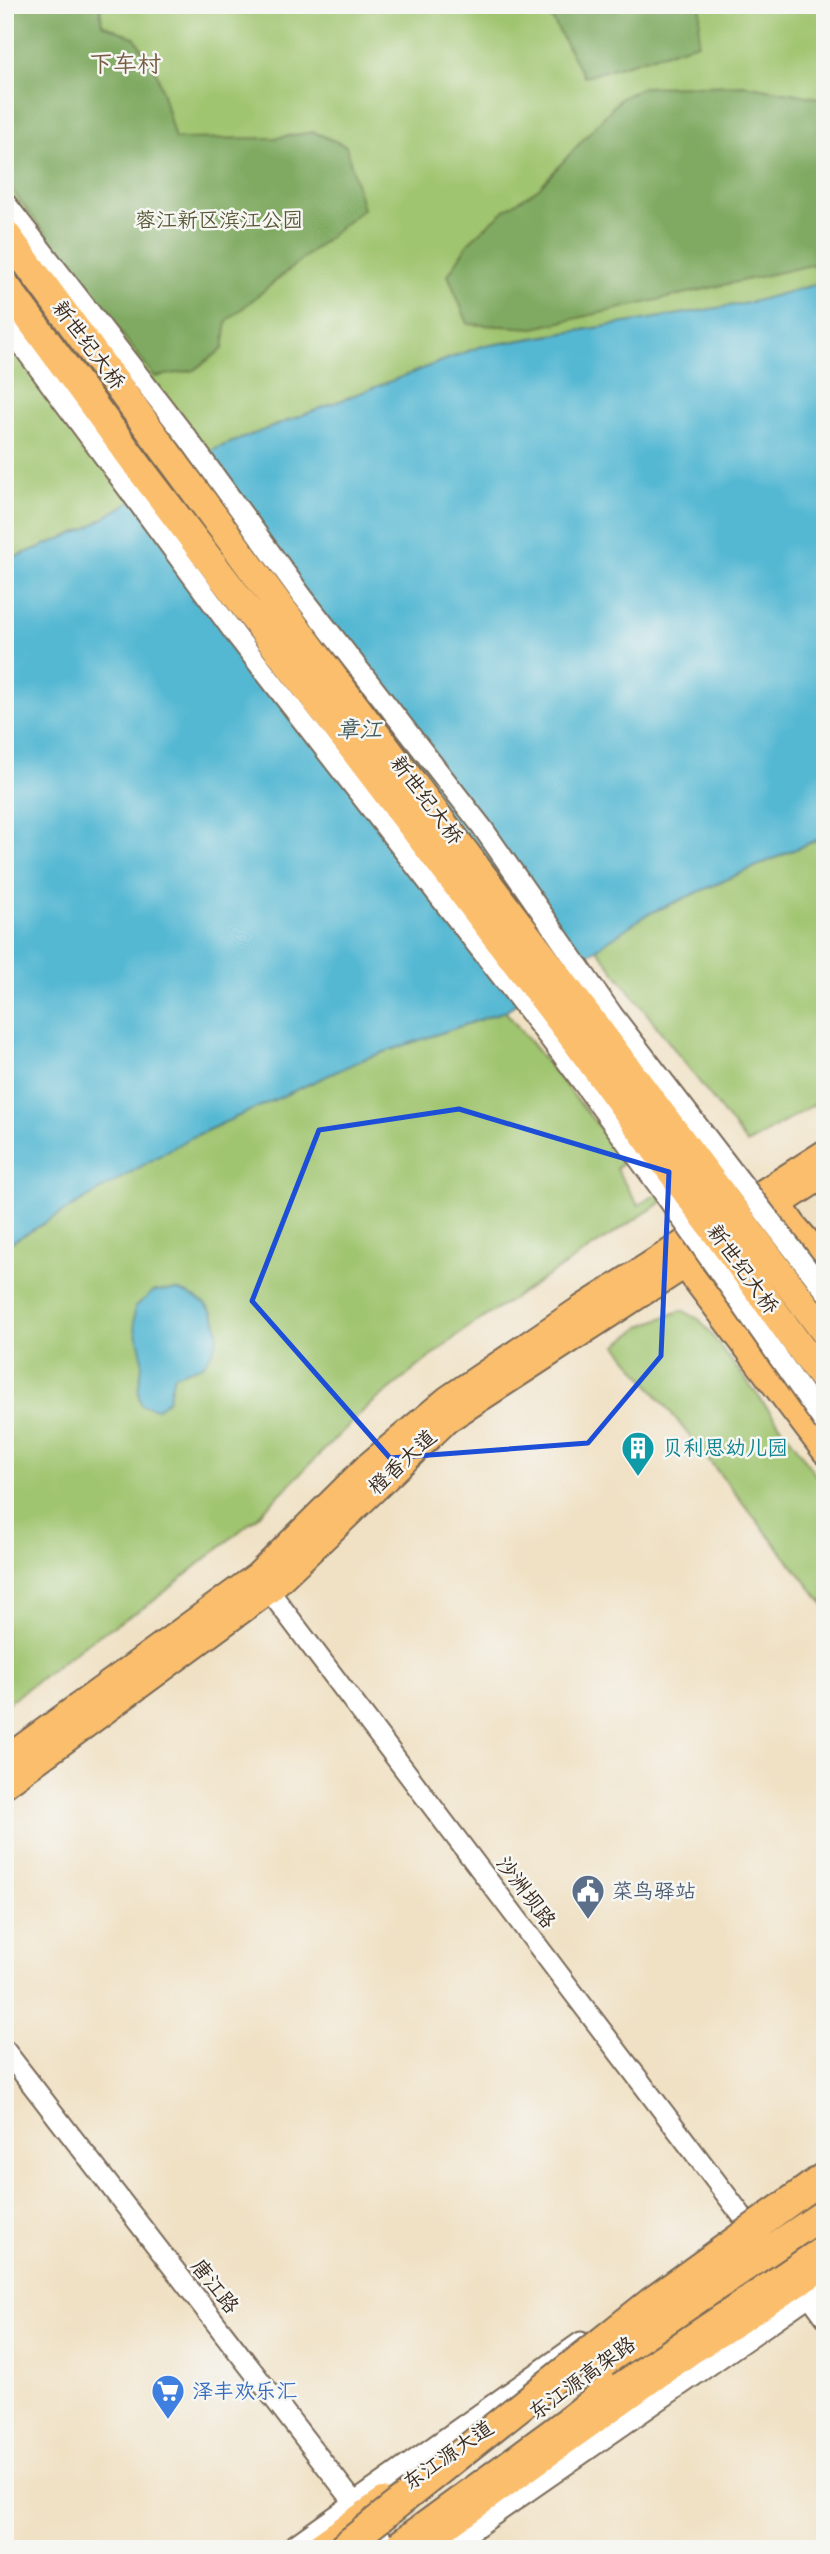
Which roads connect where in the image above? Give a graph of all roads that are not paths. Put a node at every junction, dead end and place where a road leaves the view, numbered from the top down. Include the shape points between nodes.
1 (5, 202) edge
2 (5, 233) edge
3 (5, 285) edge
4 (5, 323) edge
5 (825, 1152) edge
6 (825, 1175) edge
7 (775, 1196) junction
8 (677, 1257) junction
9 (825, 1261) edge
10 (825, 1291) edge
11 (825, 1332) edge
12 (825, 1381) edge
13 (825, 1424) edge
14 (825, 1452) edge
15 (263, 1583) junction
16 (118, 1677) junction
17 (5, 1745) edge
18 (5, 1759) edge
19 (5, 1785) edge
20 (5, 2050) edge
21 (825, 2165) edge
22 (825, 2176) edge
23 (825, 2196) edge
24 (825, 2213) edge
25 (754, 2230) junction
26 (825, 2239) edge
27 (825, 2258) edge
28 (825, 2267) edge
29 (811, 2288) edge
30 (825, 2317) edge
31 (571, 2419) junction
32 (358, 2509) junction
33 (289, 2549) edge
34 (314, 2549) edge
35 (342, 2549) edge
36 (392, 2549) edge
37 (417, 2549) edge
38 (445, 2549) edge

1 - 10 street, bridge via 482,827 613,1016
2 - 11 highway, 新世纪大桥, bridge
3 - 12 highway, 新世纪大桥, bridge via 579,1045
4 - 13 street, bridge via 243,645 562,1055
5 - 7 main road, 橙香大道
6 - 7 main road, 橙香大道
7 - 8 main road, 橙香大道
7 - 9 main road
8 - 14 main road
8 - 15 main road, 橙香大道 via 448,1420
15 - 16 main road, 橙香大道
15 - 19 main road, 橙香大道
15 - 25 street, 沙洲坝路
16 - 17 street
16 - 18 main road, 橙香大道
20 - 32 street, 唐江路
21 - 25 highway, bridge
22 - 25 highway, bridge
23 - 25 main road, 东江源大道
24 - 35 highway, 东江源高架路, bridge via 666,2317
25 - 32 main road, 东江源大道
25 - 35 highway, bridge via 651,2302
26 - 31 highway, 东江源高架路 via 677,2333
27 - 31 highway
28 - 29 main road
29 - 30 street
29 - 37 main road via 690,2353
29 - 38 street
31 - 36 highway, 东江源高架路
32 - 33 street
32 - 34 main road, 东江源大道
32 - 36 street, 唐江路

